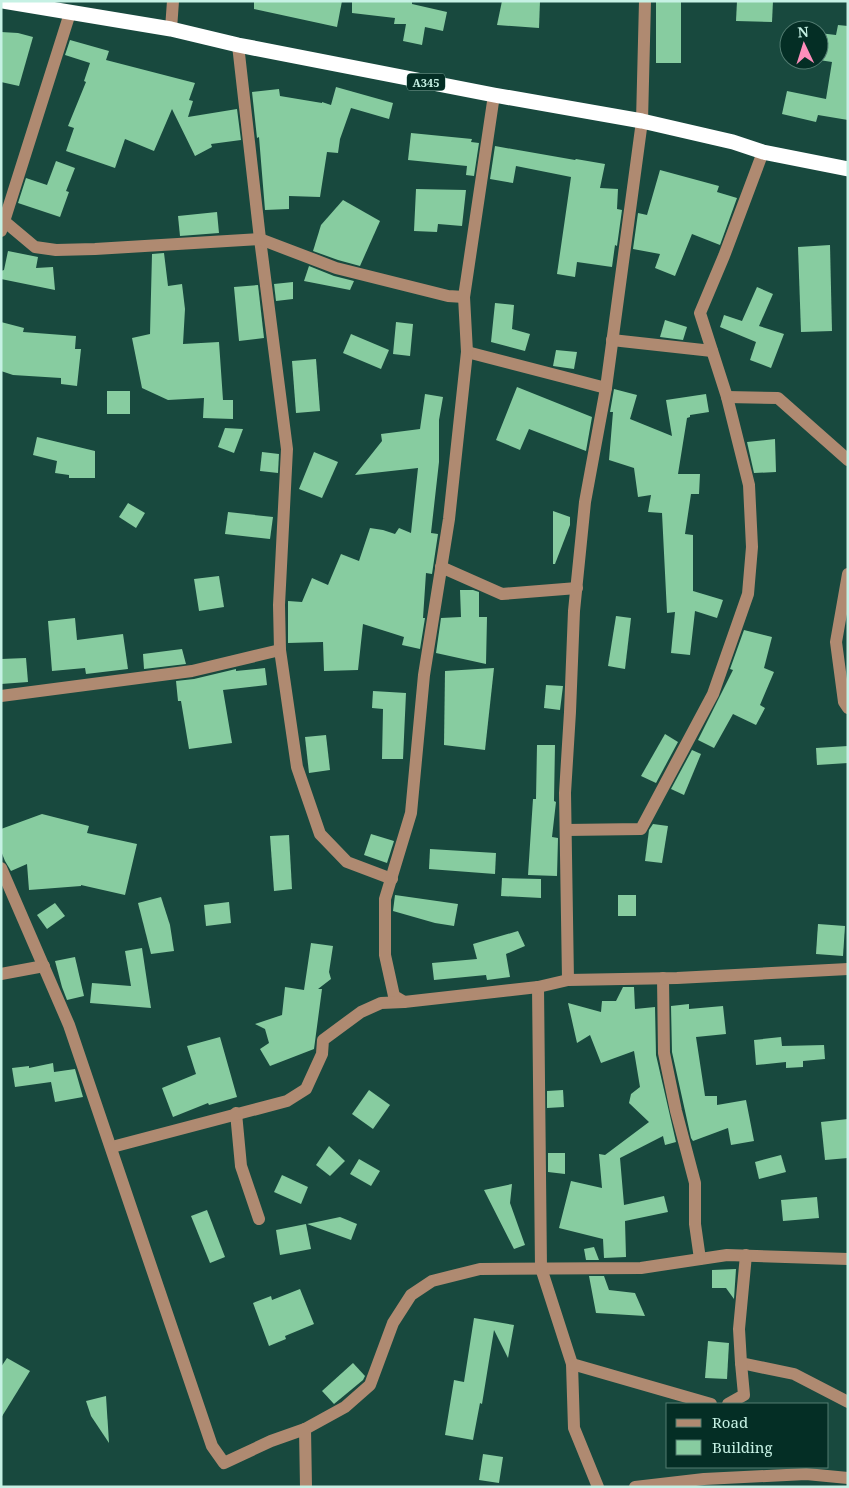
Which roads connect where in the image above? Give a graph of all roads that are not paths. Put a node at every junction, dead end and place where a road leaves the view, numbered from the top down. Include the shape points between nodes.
1 (3, 1) edge
2 (173, 1) edge
3 (645, 1) edge
4 (70, 12) junction
5 (171, 29) junction
6 (238, 45) junction
7 (494, 95) junction
8 (642, 121) junction
9 (763, 152) junction
10 (848, 169) edge
11 (3, 226) edge
12 (260, 240) junction
13 (464, 296) junction
14 (612, 340) junction
15 (712, 351) junction
16 (467, 352) junction
17 (606, 388) junction
18 (727, 397) junction
19 (848, 460) edge
20 (441, 567) junction
21 (848, 574) edge
22 (577, 588) junction
23 (842, 640) edge
24 (280, 650) junction
25 (1, 696) edge
26 (848, 708) edge
27 (566, 830) junction
28 (1, 868) edge
29 (392, 879) junction
30 (44, 966) junction
31 (848, 969) edge
32 (1, 974) edge
33 (663, 978) junction
34 (568, 980) junction
35 (538, 987) junction
36 (404, 1002) junction
37 (236, 1113) junction
38 (112, 1147) junction
39 (259, 1219) dead end
40 (746, 1255) junction
41 (700, 1259) junction
42 (848, 1259) edge
43 (541, 1268) junction
44 (741, 1363) junction
45 (572, 1364) junction
46 (848, 1402) edge
47 (707, 1403) edge
48 (730, 1403) edge
49 (305, 1429) junction
50 (848, 1478) edge
51 (306, 1487) edge
52 (598, 1487) edge
53 (635, 1487) edge

1 - 4 highway, A345
2 - 5 street
3 - 8 street
4 - 5 highway, A345
4 - 11 street
5 - 6 highway, A345
6 - 7 highway, A345
6 - 12 street
7 - 8 highway, A345
7 - 13 street
8 - 9 highway, A345
8 - 14 street
9 - 10 highway, A345
9 - 15 street via 700,313
11 - 12 street via 35,247 56,250
12 - 13 street via 336,268 448,296
12 - 24 street via 288,450 279,605
13 - 16 street
14 - 15 street
14 - 17 street
15 - 18 street
16 - 17 street
16 - 20 street
17 - 22 street via 585,502
18 - 19 street via 778,398
18 - 27 street via 749,485 752,547 748,594 730,649 713,694 641,830
20 - 22 street via 502,594
20 - 29 street via 424,675 411,813
21 - 23 street
22 - 27 street via 565,793
23 - 26 street via 839,675
24 - 25 street via 192,671
24 - 29 street via 297,767 320,834 347,862
27 - 34 street
28 - 30 street
29 - 36 street via 385,899 385,955 394,996
30 - 32 street
30 - 38 street via 69,1024
31 - 33 street
33 - 34 street
33 - 41 street via 664,1053 695,1182 695,1224
34 - 35 street
35 - 36 street
35 - 43 street
36 - 37 street via 381,1003 361,1012 323,1040 322,1054 306,1089 287,1101
37 - 38 street
37 - 39 street via 241,1166
38 - 49 street via 212,1446 224,1463
40 - 41 street
40 - 42 street
40 - 44 street via 739,1329
41 - 43 street via 641,1268
43 - 45 street
43 - 49 street via 480,1269 432,1281 410,1295 393,1322 370,1385 345,1407
44 - 46 street via 794,1374
44 - 48 street via 744,1395
45 - 47 street
45 - 52 street via 574,1428
49 - 51 street
50 - 53 street via 796,1474

